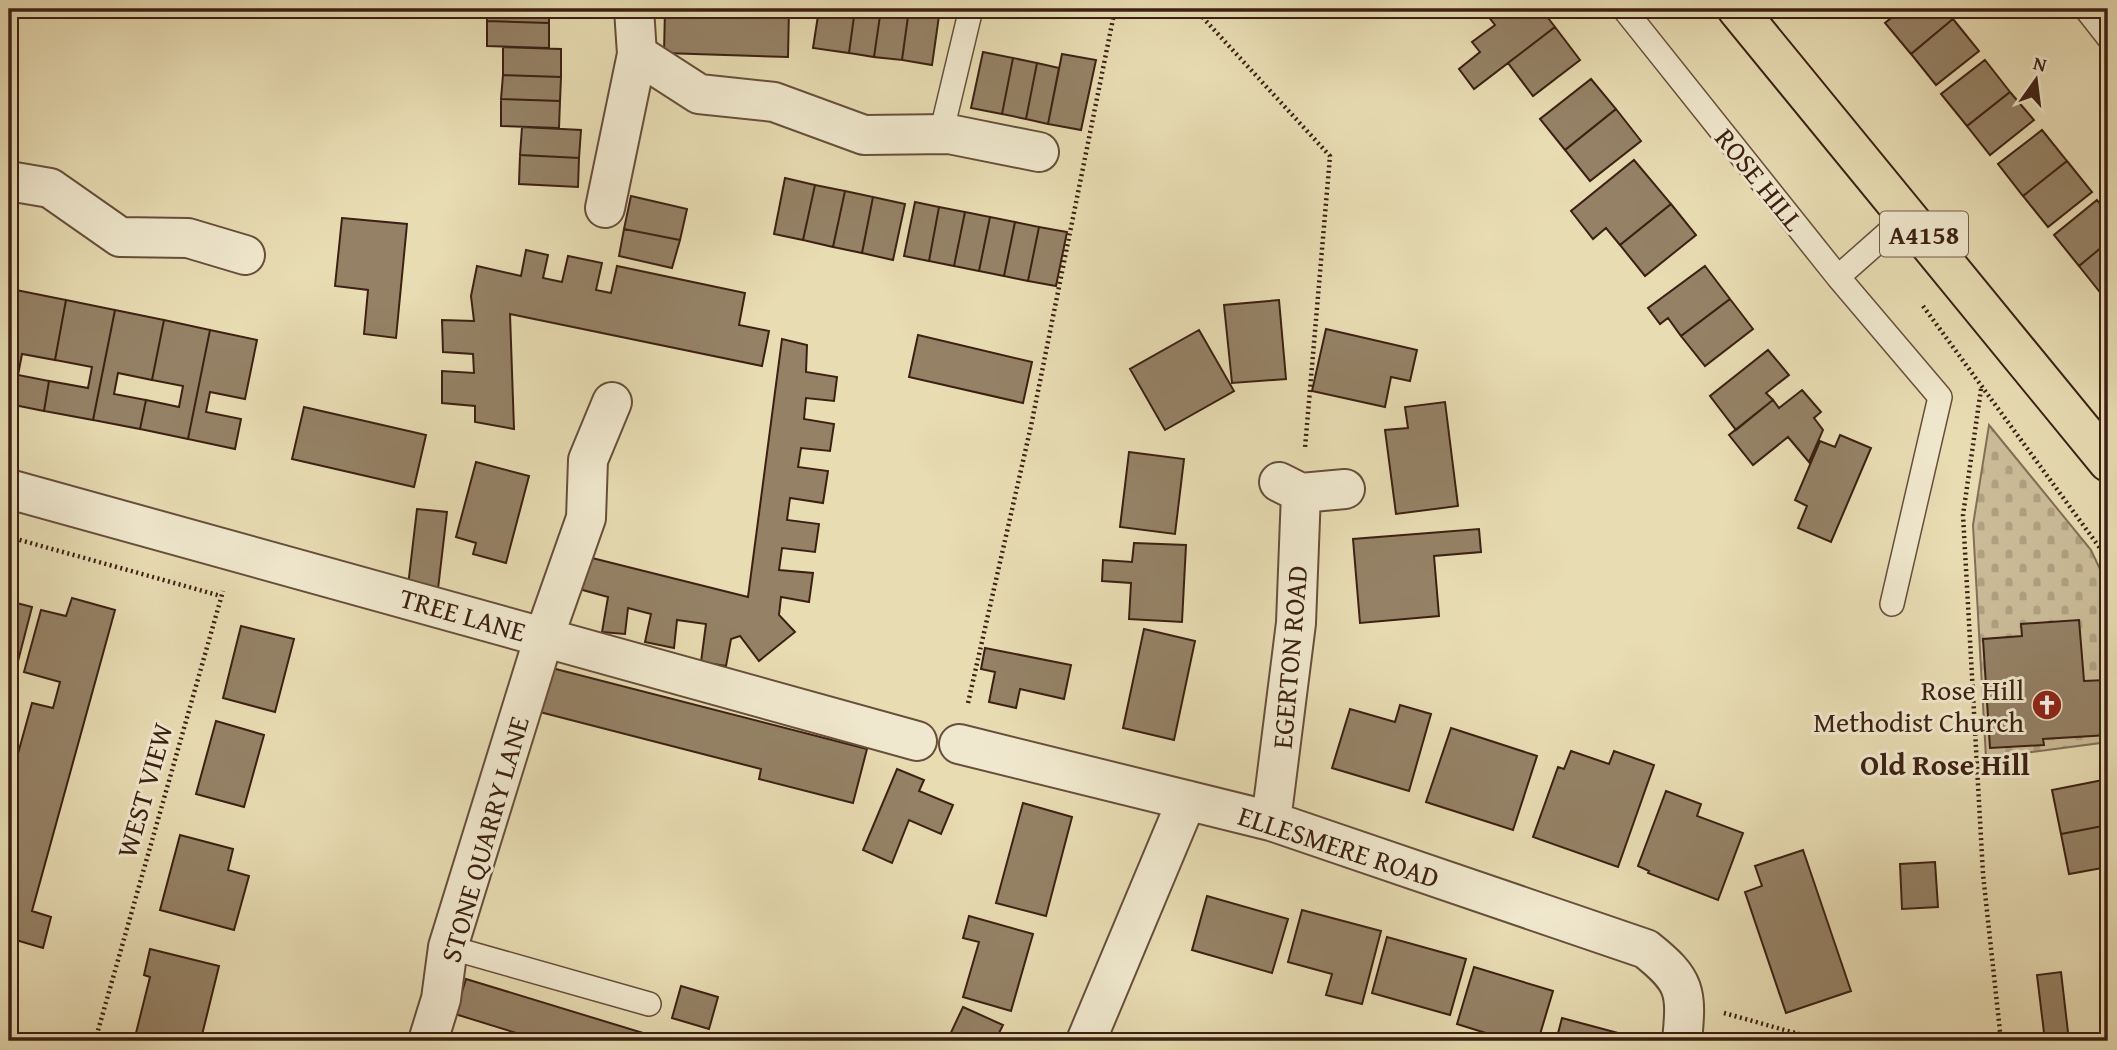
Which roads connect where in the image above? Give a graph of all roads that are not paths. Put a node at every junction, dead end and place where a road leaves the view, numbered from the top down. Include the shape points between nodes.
1 (634, 9) edge
2 (1624, 9) edge
3 (1737, 9) edge
4 (2086, 9) edge
5 (970, 12) dead end
6 (2108, 37) edge
7 (637, 54) junction
8 (941, 134) junction
9 (1039, 152) dead end
10 (9, 181) edge
11 (605, 208) dead end
12 (1908, 215) junction
13 (245, 255) dead end
14 (1838, 277) junction
15 (612, 402) dead end
16 (2108, 462) edge
17 (9, 489) edge
18 (1345, 489) dead end
19 (1892, 604) dead end
20 (544, 637) junction
21 (917, 741) dead end
22 (959, 744) road end
23 (1187, 800) junction
24 (1271, 821) junction
25 (448, 947) junction
26 (649, 1003) dead end
27 (428, 1041) edge
28 (1086, 1041) edge
29 (1682, 1041) edge

1 - 7 street
2 - 14 lane, ROSE HILL
3 - 12 main road, A4158
4 - 6 lane
5 - 8 lane
7 - 8 street via 699,94 774,103 864,135
7 - 11 street
8 - 9 street
10 - 13 street via 50,188 120,237 188,238
12 - 14 lane
12 - 16 main road, A4158
14 - 19 lane, ROSE HILL via 1940,397
15 - 20 street, STONE QUARRY LANE via 588,460 586,518
17 - 20 street, TREE LANE
18 - 24 street, EGERTON ROAD via 1290,487 1296,623
20 - 21 street, TREE LANE
20 - 25 street, STONE QUARRY LANE
22 - 23 street, ELLESMERE ROAD
23 - 24 street, ELLESMERE ROAD
23 - 28 street
24 - 29 street, ELLESMERE ROAD via 1646,950 1674,971 1686,1002
25 - 26 lane
25 - 27 street, STONE QUARRY LANE via 441,999

